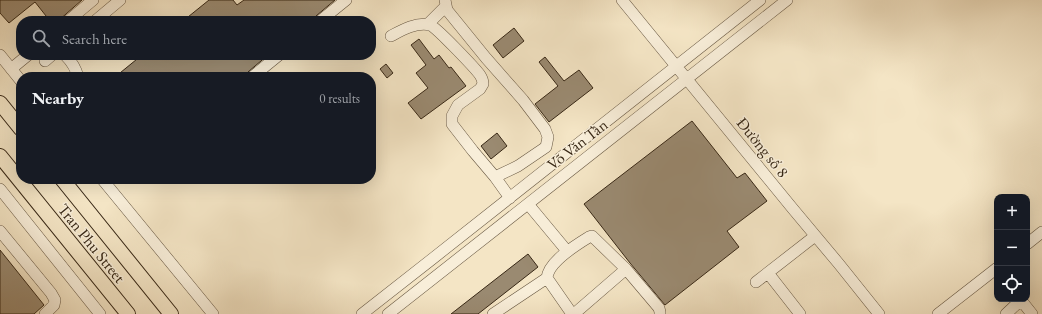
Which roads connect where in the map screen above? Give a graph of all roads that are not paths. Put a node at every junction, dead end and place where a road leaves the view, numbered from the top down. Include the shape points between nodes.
1 (93, 0) edge
2 (120, 0) edge
3 (346, 0) edge
4 (622, 0) edge
5 (760, 0) edge
6 (787, 0) edge
7 (446, 3) edge
8 (74, 16) edge
9 (101, 16) edge
10 (326, 16) edge
11 (427, 25) junction
12 (391, 36) dead end
13 (0, 55) edge
14 (22, 60) edge
15 (69, 60) edge
16 (273, 60) edge
17 (676, 66) junction
18 (11, 69) junction
19 (77, 72) edge
20 (258, 72) edge
21 (16, 75) edge
22 (686, 79) junction
23 (0, 103) edge
24 (16, 123) edge
25 (0, 156) edge
26 (16, 176) edge
27 (495, 177) junction
28 (23, 184) edge
29 (66, 184) edge
30 (106, 184) edge
31 (0, 189) edge
32 (510, 198) junction
33 (4, 201) edge
34 (528, 204) junction
35 (0, 231) edge
36 (1042, 232) edge
37 (815, 236) junction
38 (1030, 242) edge
39 (567, 251) junction
40 (626, 269) junction
41 (994, 271) edge
42 (768, 273) junction
43 (547, 278) junction
44 (756, 282) dead end
45 (1018, 302) edge
46 (1022, 302) edge
47 (45, 314) edge
48 (100, 314) edge
49 (128, 314) edge
50 (171, 314) edge
51 (213, 314) edge
52 (362, 314) edge
53 (388, 314) edge
54 (493, 314) edge
55 (573, 314) edge
56 (660, 314) edge
57 (800, 314) edge
58 (879, 314) edge
59 (938, 314) edge
60 (1006, 314) edge
61 (1032, 314) edge

1 - 8 street
2 - 9 street
3 - 10 street
4 - 17 street, Đường số 8
5 - 17 street, Võ Văn Tần
6 - 22 street, Võ Văn Tần
7 - 11 street
7 - 27 street via 447,10 523,100 548,137 546,147 518,166
11 - 12 street via 406,28
11 - 27 street via 432,26 482,77 483,84 480,89 458,106 452,116 452,124
13 - 18 street
14 - 18 street
15 - 19 street
16 - 20 street
17 - 22 street, Đường số 8
17 - 32 street, Võ Văn Tần
18 - 21 street
22 - 34 street, Võ Văn Tần
22 - 37 street, Đường số 8
23 - 24 main road
25 - 26 main road, Tran Phu Street
27 - 32 street
28 - 49 main road, Tran Phu Street
29 - 50 main road, Tran Phu Street
30 - 51 street
31 - 33 street
32 - 52 street, Võ Văn Tần
33 - 48 street
34 - 39 street
34 - 53 street, Võ Văn Tần
35 - 47 street via 51,293 54,305
36 - 38 street
37 - 42 street
37 - 58 street, Đường số 8
39 - 40 street via 592,236
39 - 43 street via 550,268
40 - 55 street
40 - 56 street via 659,308
41 - 59 street
42 - 44 street
42 - 57 street
43 - 54 street
43 - 55 street
45 - 60 street
46 - 61 street

